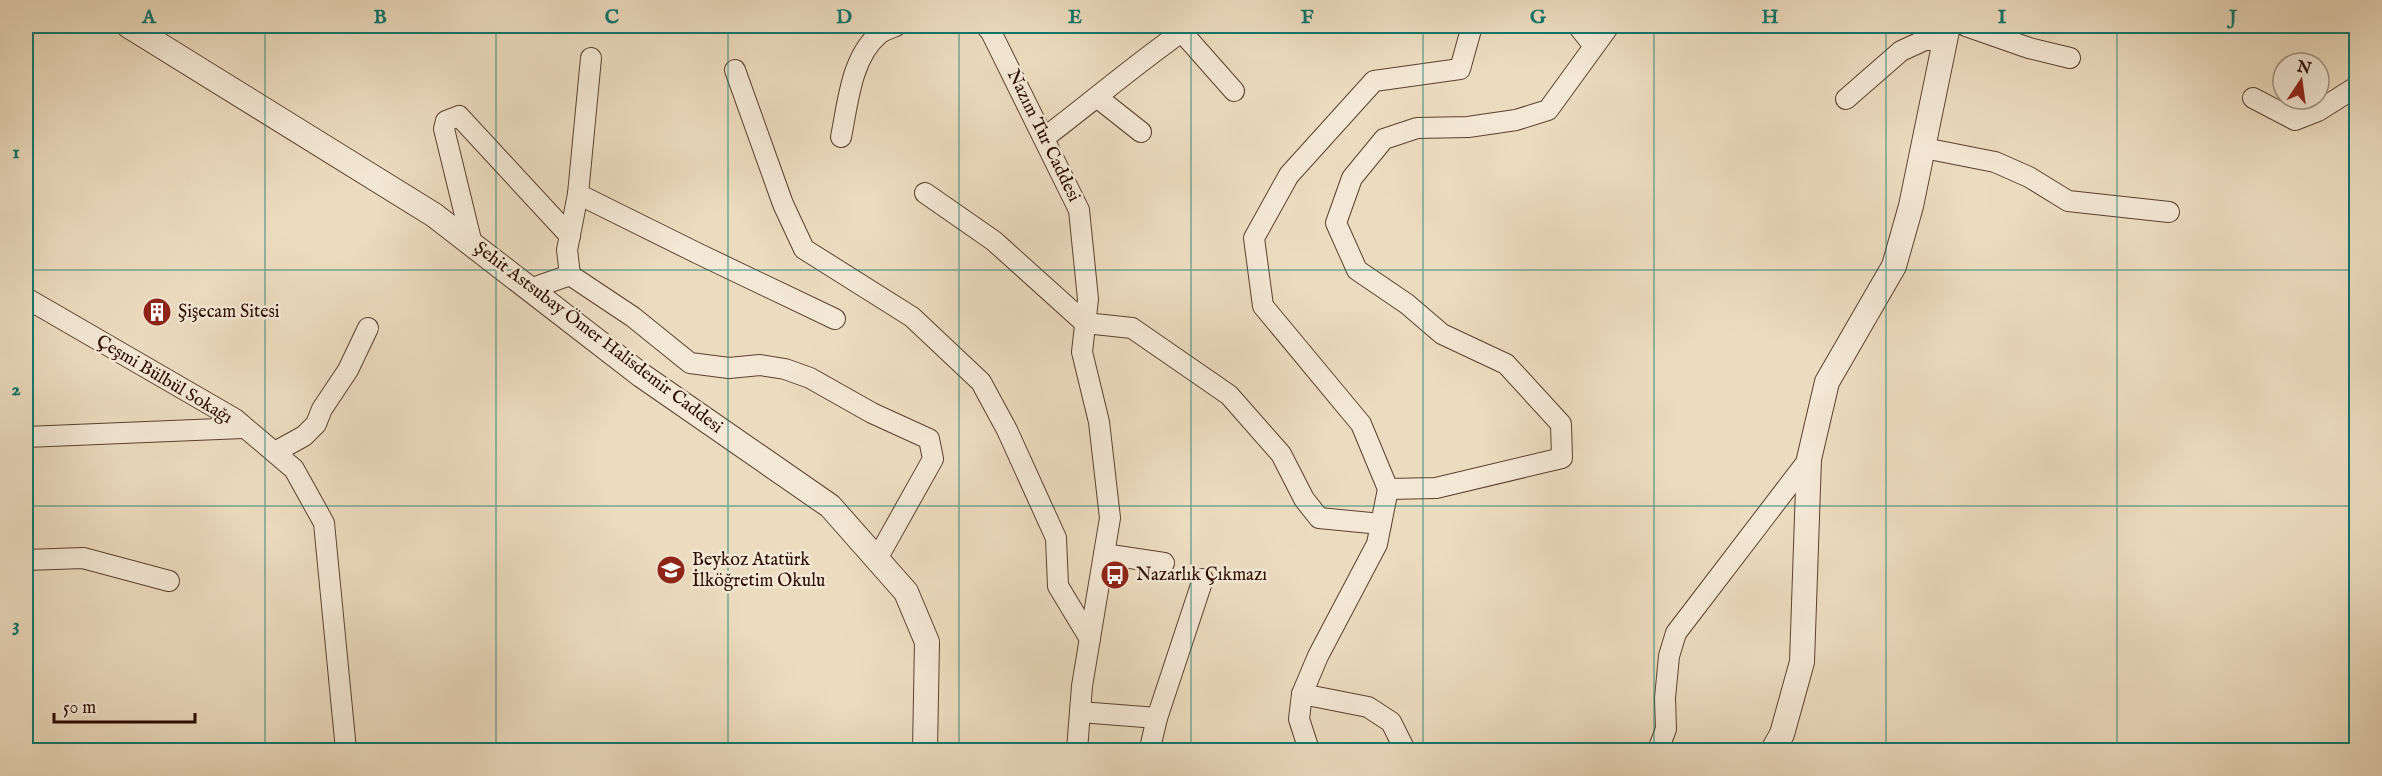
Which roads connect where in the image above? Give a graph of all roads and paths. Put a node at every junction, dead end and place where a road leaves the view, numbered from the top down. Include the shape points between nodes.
1 (129, 26) edge
2 (896, 26) edge
3 (986, 26) edge
4 (1472, 26) edge
5 (1578, 26) edge
6 (1609, 26) edge
7 (1966, 26) edge
8 (1185, 28) edge
9 (1946, 33) edge
10 (1593, 45) junction
11 (591, 58) dead end
12 (2070, 58) dead end
13 (735, 70) dead end
14 (2356, 87) edge
15 (1234, 91) dead end
16 (1098, 98) junction
17 (2253, 98) dead end
18 (1846, 99) dead end
19 (1141, 132) dead end
20 (841, 137) dead end
21 (1044, 138) junction
22 (1924, 148) junction
23 (925, 193) dead end
24 (578, 194) junction
25 (2169, 212) dead end
26 (570, 236) junction
27 (472, 244) junction
28 (570, 275) junction
29 (530, 289) junction
30 (26, 298) edge
31 (835, 319) dead end
32 (1085, 323) junction
33 (368, 327) dead end
34 (243, 428) junction
35 (26, 437) edge
36 (275, 452) junction
37 (1809, 459) junction
38 (1388, 489) junction
39 (1381, 524) junction
40 (1104, 554) junction
41 (877, 559) junction
42 (26, 560) edge
43 (1164, 563) dead end
44 (1203, 579) dead end
45 (169, 581) dead end
46 (1090, 639) junction
47 (1302, 694) junction
48 (1080, 712) junction
49 (1157, 718) junction
50 (346, 750) edge
51 (925, 750) edge
52 (1077, 750) edge
53 (1151, 750) edge
54 (1309, 750) edge
55 (1406, 750) edge
56 (1658, 750) edge
57 (1773, 750) edge

1 - 27 street, Şehit Astsubay Ömer Halisdemir Caddesi via 434,215
2 - 20 street via 880,33 860,60
3 - 21 street, Nazım Tur Caddesi
4 - 38 street via 1460,69 1374,81 1289,176 1254,238 1263,306 1361,424
5 - 10 street
6 - 10 street
7 - 12 street
8 - 15 street
8 - 16 street
9 - 18 street via 1901,51
9 - 22 street
10 - 38 street via 1548,110 1516,120 1468,127 1417,128 1384,139 1352,178 1336,223 1357,270 1442,334 1506,364 1561,424 1562,458 1436,488
11 - 24 street
13 - 46 street via 783,204 804,249 912,317 981,382 1007,429 1056,538 1058,586
14 - 17 street via 2318,111 2295,120
16 - 19 street
16 - 21 street
21 - 32 street, Nazım Tur Caddesi via 1079,210 1088,299
22 - 25 street via 1995,162 2068,201
22 - 37 street via 1894,266 1827,382
23 - 32 street via 994,241
24 - 26 street
24 - 31 street
26 - 27 street via 459,117 446,121 444,129
26 - 28 street
27 - 29 street, Şehit Astsubay Ömer Halisdemir Caddesi
28 - 29 street
28 - 41 street via 633,317 690,363 786,369 929,439 933,459
29 - 41 street, Şehit Astsubay Ömer Halisdemir Caddesi via 641,375 830,506
30 - 34 street, Çeşmi Bülbül Sokağı
32 - 39 street via 1132,328 1229,396 1281,454 1304,499 1319,518
32 - 40 street, Nazım Tur Caddesi via 1082,352 1099,422 1110,518
33 - 36 street via 316,424 304,436
34 - 35 street
34 - 36 street, Çeşmi Bülbül Sokağı
36 - 50 street, Çeşmi Bülbül Sokağı via 294,469 324,523
37 - 56 street via 1676,633 1669,656 1666,729
37 - 57 street via 1802,662 1782,734
38 - 39 street
39 - 47 street via 1377,544
40 - 43 street
40 - 46 street, Nazım Tur Caddesi
41 - 51 street, Şehit Astsubay Ömer Halisdemir Caddesi via 906,592 927,642
42 - 45 street via 83,558
44 - 49 street
46 - 48 street, Nazım Tur Caddesi
47 - 54 street via 1299,719
47 - 55 street via 1368,707 1391,722
48 - 49 street
48 - 52 street, Nazım Tur Caddesi
49 - 53 street

